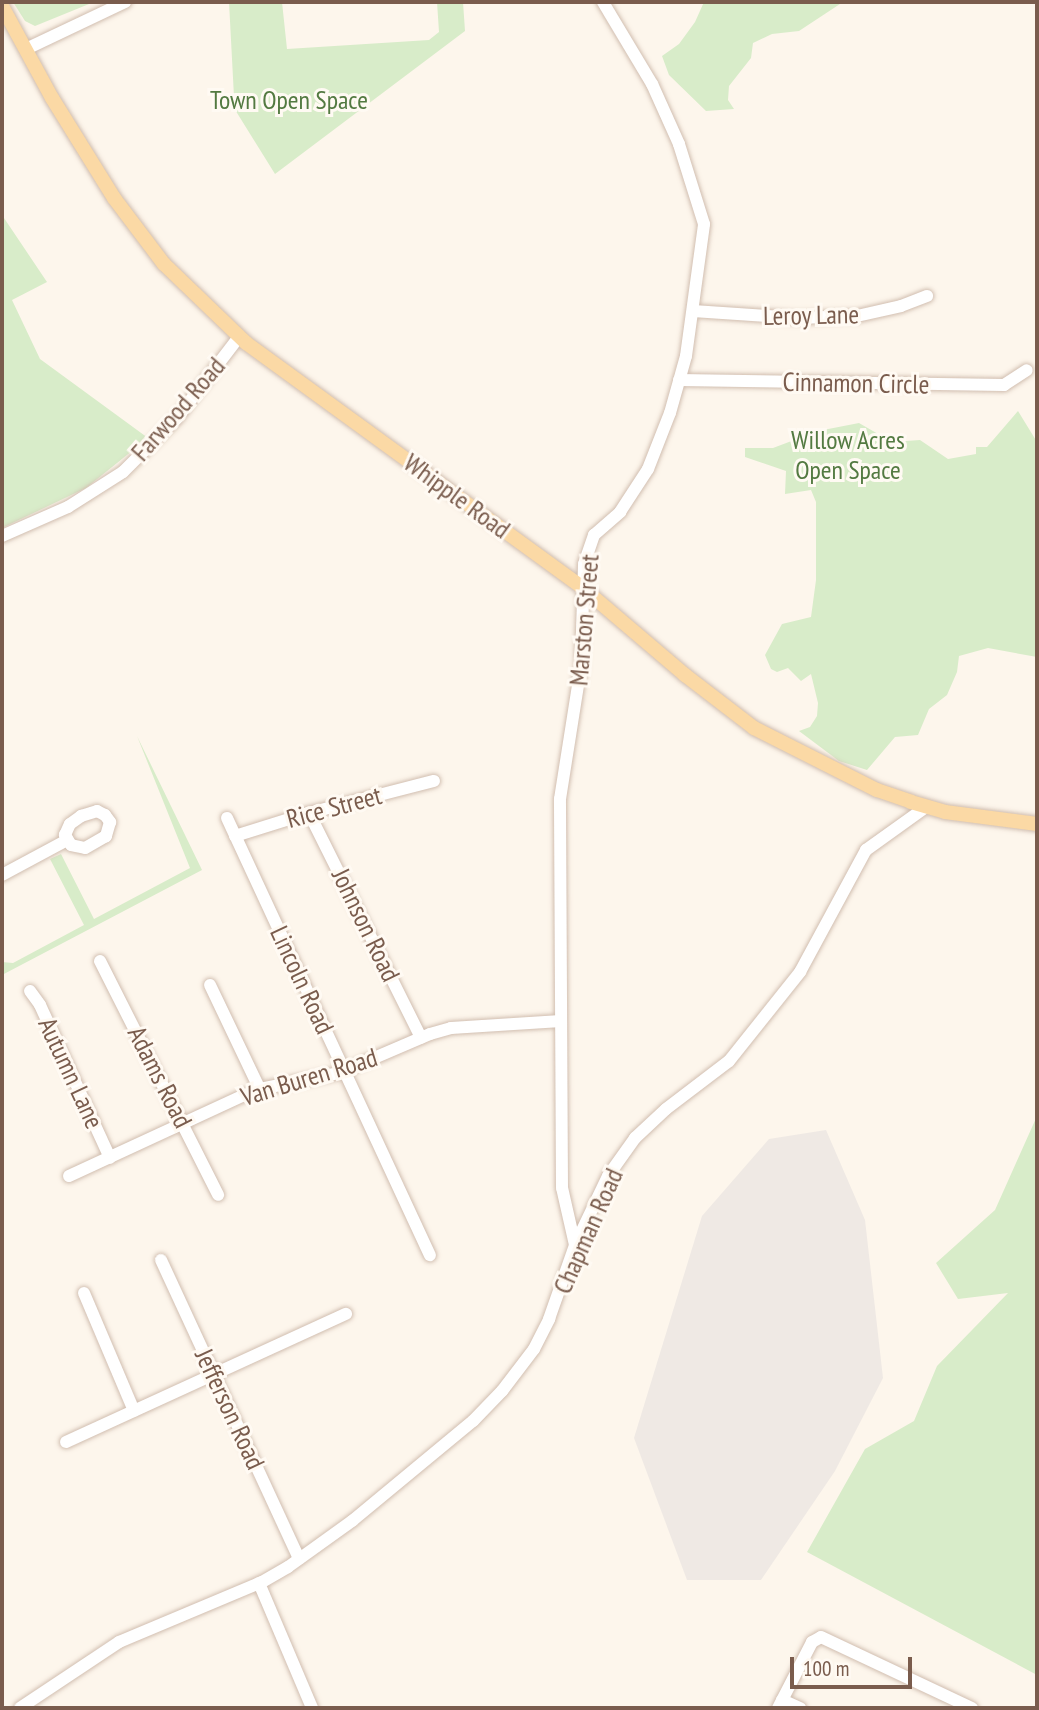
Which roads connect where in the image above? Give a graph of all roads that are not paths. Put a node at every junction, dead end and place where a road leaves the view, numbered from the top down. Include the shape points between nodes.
1 (125, 2) edge
2 (603, 2) edge
3 (2, 6) edge
4 (26, 49) junction
5 (927, 296) dead end
6 (693, 311) junction
7 (239, 337) junction
8 (1027, 370) dead end
9 (679, 380) junction
10 (2, 536) edge
11 (584, 589) junction
12 (434, 781) dead end
13 (926, 807) junction
14 (309, 813) junction
15 (227, 818) dead end
16 (1037, 824) edge
17 (235, 836) junction
18 (67, 841) dead end
19 (2, 874) edge
20 (100, 961) dead end
21 (210, 985) dead end
22 (30, 991) dead end
23 (561, 1021) junction
24 (421, 1038) junction
25 (344, 1071) junction
26 (260, 1090) junction
27 (184, 1123) junction
28 (110, 1158) junction
29 (69, 1176) dead end
30 (218, 1195) dead end
31 (575, 1245) junction
32 (430, 1255) dead end
33 (161, 1260) dead end
34 (84, 1293) dead end
35 (346, 1314) dead end
36 (214, 1374) junction
37 (134, 1411) junction
38 (66, 1441) dead end
39 (299, 1559) junction
40 (259, 1583) junction
41 (780, 1704) edge
42 (965, 1706) edge
43 (20, 1708) edge
44 (312, 1708) edge
45 (800, 1708) edge

1 - 4 street
2 - 6 street, Marston Street via 652,84 695,190 704,225
3 - 4 main road, Whipple Road
4 - 7 main road, Whipple Road via 114,198 164,264
5 - 6 street, Leroy Lane via 857,316 797,318
6 - 9 street, Marston Street
7 - 10 street, Farwood Road via 177,418 123,472 68,507
7 - 11 main road, Whipple Road
8 - 9 street, Cinnamon Circle via 1004,385
9 - 11 street, Marston Street via 648,469 633,496 594,535 586,551
11 - 13 main road, Whipple Road via 754,729 877,790
11 - 23 street, Marston Street via 582,667 560,799
12 - 14 street, Rice Street
13 - 16 main road, Whipple Road
13 - 31 street, Chapman Road via 866,850 800,972 729,1061 635,1139 608,1176
14 - 17 street, Rice Street
14 - 24 street, Johnson Road
15 - 17 street, Lincoln Road
17 - 25 street, Lincoln Road
18 - 19 street
20 - 27 street, Adams Road
21 - 26 street
22 - 28 street, Autumn Lane
23 - 24 street, Van Buren Road via 451,1028
23 - 31 street, Marston Street via 562,1188
24 - 25 street, Van Buren Road
25 - 26 street, Van Buren Road
25 - 32 street, Lincoln Road
26 - 27 street, Van Buren Road
27 - 28 street, Van Buren Road
27 - 30 street, Adams Road
28 - 29 street, Van Buren Road
31 - 39 street, Chapman Road via 542,1335 502,1391 402,1480
33 - 36 street, Jefferson Road
34 - 37 street
35 - 36 street
36 - 37 street
36 - 39 street, Jefferson Road
37 - 38 street
39 - 40 street, Chapman Road
40 - 43 street, Chapman Road via 119,1642
40 - 44 street
41 - 42 street via 818,1637
41 - 45 street

